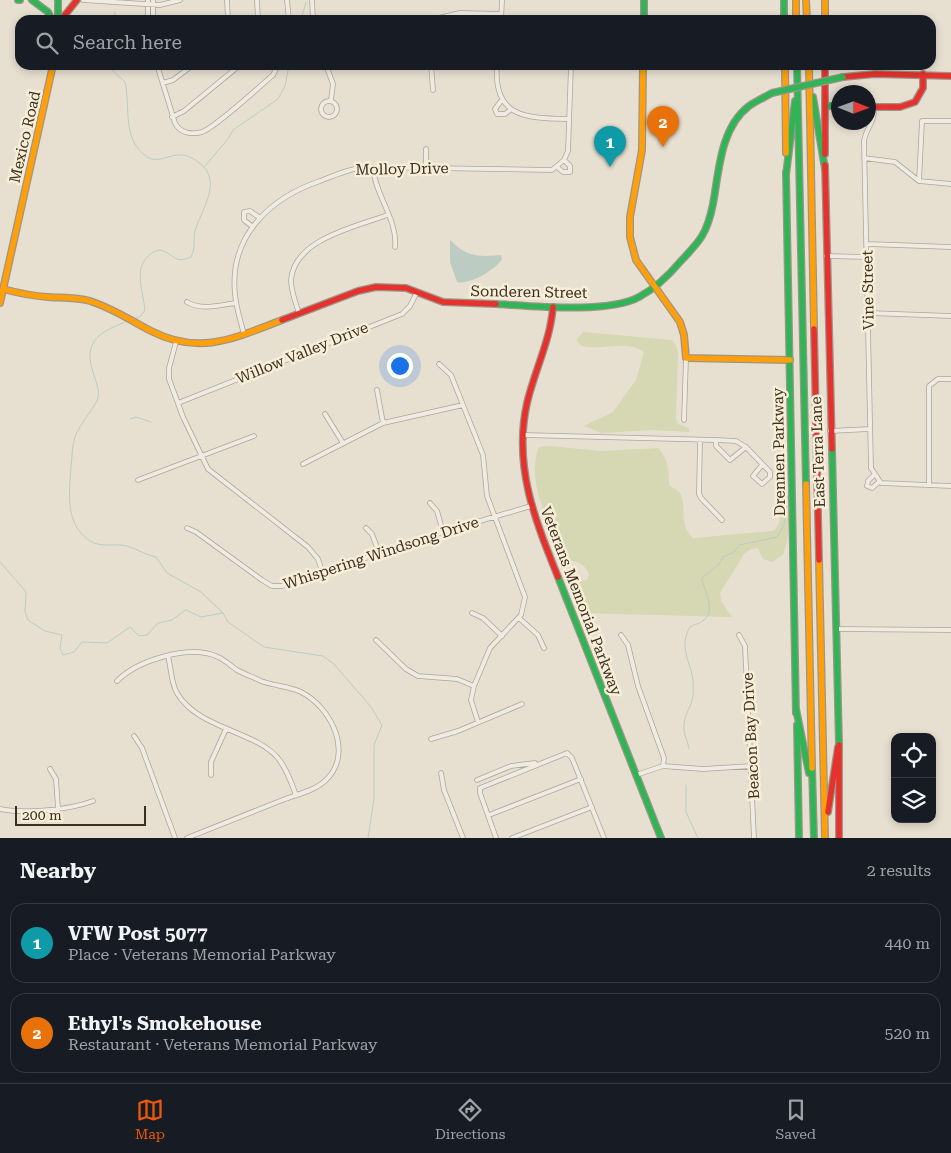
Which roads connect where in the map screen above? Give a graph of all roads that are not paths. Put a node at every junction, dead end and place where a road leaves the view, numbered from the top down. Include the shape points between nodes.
1 (32, 0) edge
2 (58, 0) edge
3 (77, 0) edge
4 (83, 0) edge
5 (106, 0) edge
6 (113, 0) edge
7 (180, 0) edge
8 (227, 0) edge
9 (257, 0) edge
10 (288, 0) edge
11 (312, 0) edge
12 (502, 0) edge
13 (644, 0) edge
14 (784, 0) edge
15 (796, 0) edge
16 (806, 0) edge
17 (825, 0) edge
18 (150, 2) edge
19 (502, 14) joint
20 (50, 15) edge
21 (59, 15) edge
22 (63, 15) edge
23 (149, 15) edge
24 (152, 15) edge
25 (228, 15) edge
26 (258, 15) edge
27 (289, 15) edge
28 (313, 15) edge
29 (451, 15) edge
30 (644, 15) edge
31 (784, 15) edge
32 (796, 15) edge
33 (807, 15) edge
34 (825, 15) edge
35 (52, 70) edge
36 (159, 70) edge
37 (186, 70) edge
38 (234, 70) edge
39 (275, 70) edge
40 (328, 70) edge
41 (431, 70) edge
42 (496, 70) edge
43 (571, 70) edge
44 (643, 70) edge
45 (785, 70) edge
46 (797, 70) edge
47 (808, 70) edge
48 (825, 70) edge
49 (923, 74) junction
50 (951, 76) edge
51 (809, 77) junction
52 (163, 84) junction
53 (433, 90) dead end
54 (798, 90) junction
55 (331, 100) junction
56 (501, 101) junction
57 (825, 106) junction
58 (831, 106) edge
59 (876, 107) edge
60 (510, 110) junction
61 (172, 117) junction
62 (569, 119) junction
63 (951, 121) edge
64 (866, 130) edge
65 (426, 149) dead end
66 (864, 158) junction
67 (564, 160) junction
68 (426, 167) junction
69 (557, 167) junction
70 (373, 168) junction
71 (825, 169) junction
72 (786, 176) junction
73 (919, 181) junction
74 (951, 184) edge
75 (388, 215) junction
76 (260, 218) junction
77 (253, 227) junction
78 (867, 244) junction
79 (394, 247) dead end
80 (951, 247) edge
81 (826, 256) junction
82 (867, 257) junction
83 (656, 286) junction
84 (1, 289) edge
85 (417, 292) junction
86 (188, 302) dead end
87 (0, 303) edge
88 (236, 303) junction
89 (553, 307) junction
90 (868, 313) junction
91 (299, 314) junction
92 (951, 316) edge
93 (244, 335) junction
94 (176, 342) junction
95 (686, 358) junction
96 (790, 360) junction
97 (439, 364) dead end
98 (951, 380) edge
99 (377, 390) dead end
100 (178, 403) junction
101 (463, 405) junction
102 (325, 414) dead end
103 (684, 420) dead end
104 (383, 423) junction
105 (870, 429) junction
106 (830, 431) junction
107 (524, 435) junction
108 (254, 436) dead end
109 (700, 440) junction
110 (716, 440) junction
111 (343, 443) junction
112 (746, 447) junction
113 (202, 457) junction
114 (303, 464) dead end
115 (762, 465) junction
116 (874, 475) junction
117 (138, 480) dead end
118 (879, 482) junction
119 (929, 485) junction
120 (951, 486) edge
121 (430, 503) dead end
122 (531, 506) junction
123 (494, 517) junction
124 (722, 520) dead end
125 (187, 528) dead end
126 (366, 528) dead end
127 (443, 532) junction
128 (379, 553) junction
129 (322, 571) junction
130 (472, 613) dead end
131 (519, 618) junction
132 (836, 629) junction
133 (951, 630) edge
134 (739, 635) dead end
135 (502, 636) junction
136 (622, 636) dead end
137 (376, 640) dead end
138 (544, 648) dead end
139 (168, 656) junction
140 (117, 681) dead end
141 (474, 686) junction
142 (522, 704) dead end
143 (796, 709) junction
144 (478, 722) junction
145 (226, 730) junction
146 (134, 736) dead end
147 (431, 739) dead end
148 (838, 746) junction
149 (537, 763) junction
150 (663, 766) junction
151 (752, 766) junction
152 (50, 769) dead end
153 (442, 772) dead end
154 (211, 775) dead end
155 (636, 775) junction
156 (581, 779) junction
157 (477, 780) dead end
158 (296, 795) junction
159 (814, 795) junction
160 (93, 801) dead end
161 (592, 807) junction
162 (58, 808) junction
163 (0, 809) edge
164 (489, 815) junction
165 (825, 823) junction
166 (175, 838) edge
167 (187, 838) edge
168 (463, 838) edge
169 (496, 838) edge
170 (512, 838) edge
171 (604, 838) edge
172 (660, 838) edge
173 (754, 838) edge
174 (799, 838) edge
175 (814, 838) edge
176 (825, 838) edge
177 (839, 838) edge

1 - 20 main road
2 - 21 main road
3 - 22 main road
4 - 5 street
5 - 6 street
6 - 18 street via 117,3
7 - 18 street
8 - 25 street
9 - 26 street
10 - 27 street
11 - 28 street
12 - 19 street
13 - 30 main road
14 - 31 main road
15 - 32 main road
16 - 33 main road
17 - 34 main road
18 - 23 street
18 - 24 street
19 - 29 street
35 - 84 main road, Mexico Road
36 - 52 street
37 - 52 street
38 - 61 street via 184,112
39 - 61 street via 204,132 183,132
40 - 55 street via 333,84
41 - 53 street
42 - 56 street
43 - 62 street, Molloy Drive
44 - 83 main road via 642,150 630,224 636,260
45 - 72 main road, Drennen Parkway
46 - 54 main road
47 - 51 main road
48 - 57 main road, East Terra Lane
49 - 50 main road, Sonderen Street
49 - 59 main road via 923,88 915,102 900,107
49 - 83 main road, Sonderen Street, bridge via 843,77 772,93 748,107 731,127 703,238
51 - 71 main road
51 - 165 main road
52 - 61 street
54 - 72 main road
54 - 159 main road
55 - 55 street via 321,107 328,117 334,116 338,110
56 - 60 street
56 - 60 street via 495,110 497,114
57 - 58 main road
57 - 71 main road, East Terra Lane
60 - 62 street via 545,119
62 - 67 street, Molloy Drive via 568,150
63 - 73 street via 922,121
64 - 66 street, Vine Street
65 - 68 street
66 - 73 street via 895,162
66 - 78 street, Vine Street
67 - 69 street
67 - 69 street, Molloy Drive via 570,166 570,172
68 - 69 street, Molloy Drive via 544,171
68 - 70 street, Molloy Drive
70 - 75 street
70 - 76 street, Molloy Drive via 355,168 294,191
71 - 81 main road, East Terra Lane
72 - 96 main road, Drennen Parkway
73 - 74 street
75 - 79 street via 395,235
75 - 91 street via 323,239 303,254 291,280
76 - 77 street, Molloy Drive
76 - 77 street via 250,211 244,212 244,220
77 - 88 street, Molloy Drive via 236,267
78 - 80 street
78 - 82 street, Vine Street
81 - 82 street
81 - 106 main road, East Terra Lane
82 - 90 street, Vine Street
83 - 89 main road, Sonderen Street via 639,297 614,305
83 - 95 main road via 680,322
84 - 87 main road, Mexico Road
84 - 94 main road, Sonderen Street via 78,299 107,307 154,334
85 - 89 main road, Sonderen Street via 443,302
85 - 91 main road, Sonderen Street via 376,287
85 - 100 street, Willow Valley Drive via 402,314
86 - 88 street via 205,307
88 - 93 street, Molloy Drive
89 - 107 main road, Veterans Memorial Parkway via 548,339 527,404
90 - 92 street
90 - 105 street, Vine Street
91 - 93 main road, Sonderen Street
93 - 94 main road, Sonderen Street via 216,344
94 - 100 street via 169,374
95 - 96 main road
95 - 103 street
96 - 143 main road, Drennen Parkway
97 - 101 street via 451,375
98 - 119 street via 938,379 929,386
99 - 104 street
100 - 113 street
101 - 104 street
101 - 123 street via 483,455 486,491
102 - 111 street
104 - 111 street
105 - 106 street
105 - 116 street, Vine Street
106 - 132 main road, East Terra Lane
107 - 109 street
107 - 122 main road, Veterans Memorial Parkway via 525,472
108 - 113 street
109 - 110 street
109 - 124 street via 701,498
110 - 112 street via 736,441
110 - 112 street via 716,446 730,460
111 - 114 street
112 - 115 street
113 - 117 street
113 - 129 street via 208,470 308,547 318,559
115 - 115 street via 770,472 770,477 762,484 753,476
116 - 118 street, Vine Street
116 - 118 street, Vine Street via 867,486 872,488
118 - 119 street, Vine Street
119 - 120 street, Vine Street
121 - 127 street via 437,511
122 - 123 street, Whispering Windsong Drive
122 - 155 main road, Veterans Memorial Parkway
123 - 127 street, Whispering Windsong Drive
123 - 131 street via 525,597
125 - 129 street, Whispering Windsong Drive via 272,586 282,586
126 - 128 street via 372,534
127 - 128 street, Whispering Windsong Drive
128 - 129 street, Whispering Windsong Drive
130 - 135 street via 483,618
131 - 135 street
131 - 138 street via 538,635
132 - 133 street
132 - 148 main road, East Terra Lane
134 - 151 street, Beacon Bay Drive via 745,646
135 - 141 street via 485,656
136 - 150 street via 628,645 638,686 664,758
137 - 141 street via 418,676 457,679
139 - 140 street via 127,671
139 - 145 street via 176,692 183,702
139 - 158 street via 189,651 220,657 264,682 299,691 315,700 337,736 340,753 336,769 326,780
141 - 144 street via 471,700
142 - 144 street
143 - 159 main road
143 - 174 main road, Drennen Parkway
144 - 147 street
145 - 154 street via 211,762
145 - 158 street via 278,757
146 - 166 street via 142,748
148 - 165 main road
148 - 177 main road, East Terra Lane
149 - 156 street via 567,753
149 - 157 street via 511,766
149 - 164 street via 480,788
150 - 151 street
150 - 155 street
151 - 173 street, Beacon Bay Drive
152 - 162 street via 56,779
153 - 168 street via 444,790
155 - 172 main road, Veterans Memorial Parkway
156 - 161 street
156 - 164 street
158 - 167 street
159 - 175 main road
160 - 162 street
161 - 170 street
161 - 171 street
162 - 163 street
164 - 169 street
165 - 176 main road

